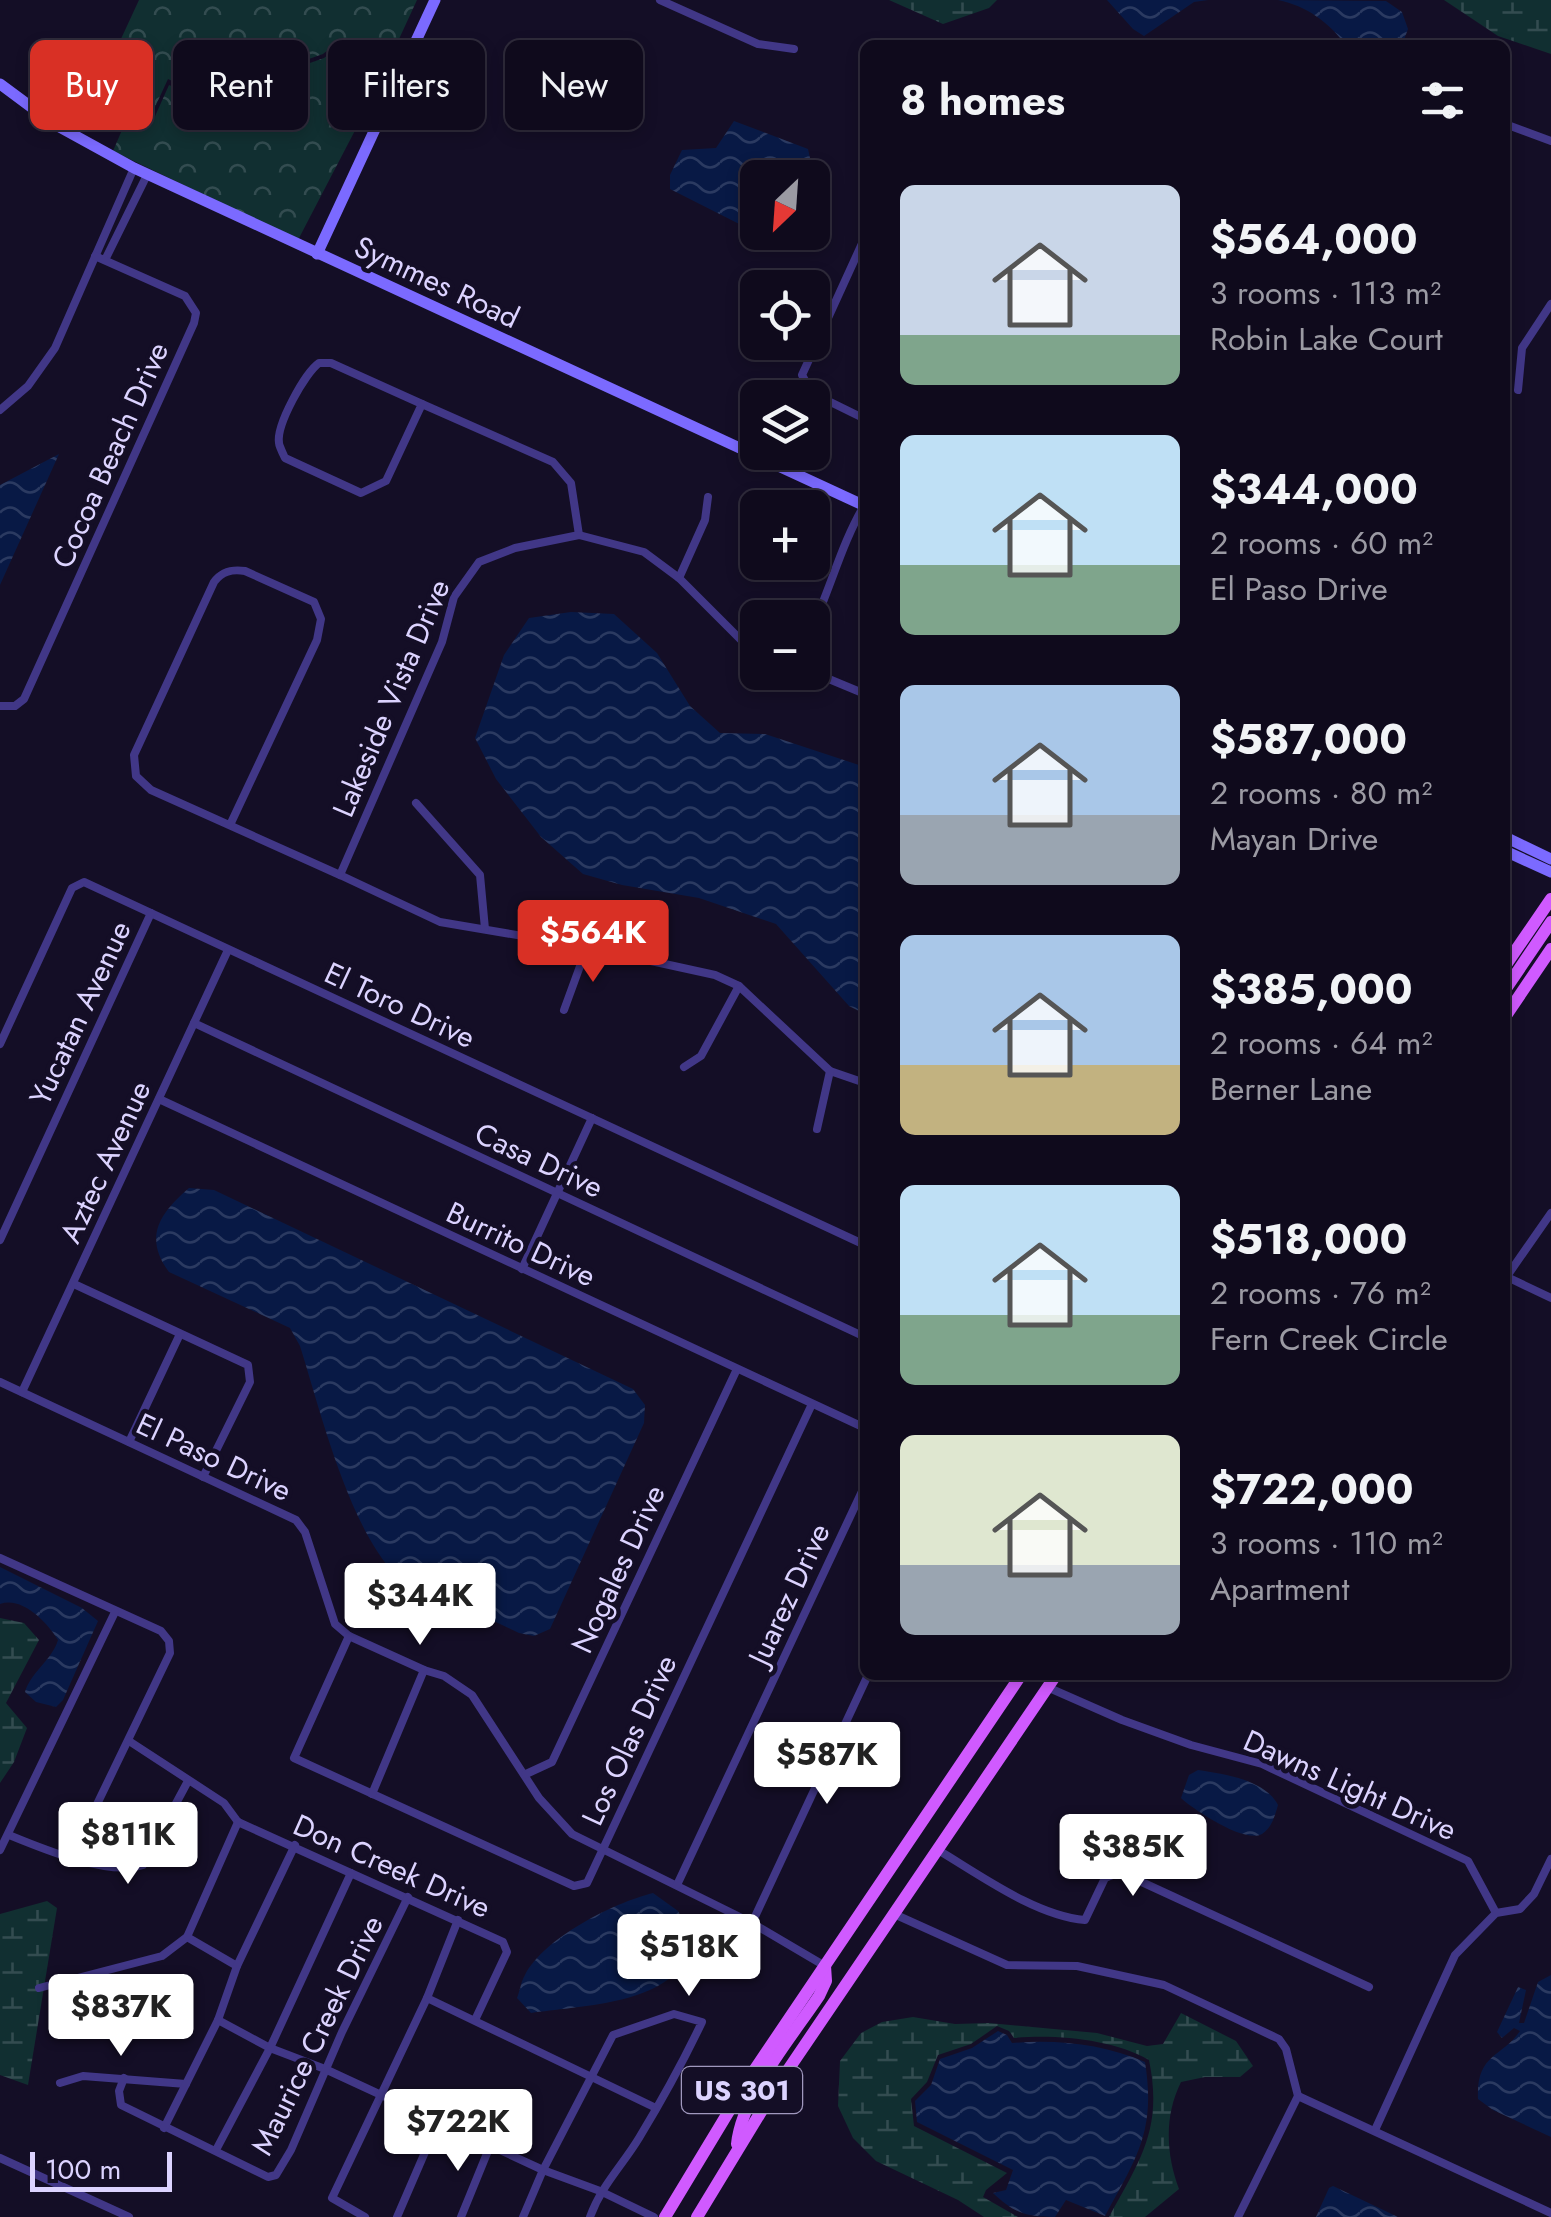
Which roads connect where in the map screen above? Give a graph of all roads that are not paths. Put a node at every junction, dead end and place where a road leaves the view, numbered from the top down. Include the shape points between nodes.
1 (435, 0) edge
2 (660, 0) edge
3 (794, 49) dead end
4 (0, 84) edge
5 (1510, 126) edge
6 (1551, 140) edge
7 (134, 168) junction
8 (147, 175) junction
9 (110, 223) junction
10 (122, 229) junction
11 (860, 248) edge
12 (317, 254) junction
13 (95, 256) junction
14 (105, 260) junction
15 (1551, 304) edge
16 (1518, 390) dead end
17 (422, 404) junction
18 (0, 410) edge
19 (860, 416) edge
20 (708, 497) dead end
21 (860, 503) edge
22 (860, 514) edge
23 (578, 535) junction
24 (679, 578) junction
25 (824, 600) edge
26 (740, 639) edge
27 (830, 679) edge
28 (860, 692) edge
29 (0, 706) edge
30 (416, 803) dead end
31 (230, 825) junction
32 (1510, 839) edge
33 (1510, 853) edge
34 (1551, 859) edge
35 (1551, 872) edge
36 (340, 875) junction
37 (1551, 899) edge
38 (152, 913) junction
39 (1551, 922) edge
40 (484, 929) junction
41 (587, 947) junction
42 (228, 950) junction
43 (1551, 950) edge
44 (1510, 959) edge
45 (1510, 983) edge
46 (739, 986) junction
47 (564, 1010) dead end
48 (1510, 1010) edge
49 (194, 1024) junction
50 (0, 1044) edge
51 (684, 1067) dead end
52 (830, 1070) junction
53 (860, 1081) edge
54 (159, 1100) junction
55 (592, 1118) junction
56 (817, 1130) dead end
57 (557, 1194) junction
58 (1551, 1213) edge
59 (0, 1240) edge
60 (860, 1243) edge
61 (522, 1269) junction
62 (1510, 1271) edge
63 (1510, 1280) edge
64 (74, 1284) junction
65 (1551, 1298) edge
66 (180, 1334) junction
67 (860, 1335) edge
68 (738, 1369) junction
69 (0, 1382) edge
70 (22, 1392) junction
71 (812, 1404) junction
72 (860, 1426) edge
73 (128, 1442) junction
74 (203, 1476) junction
75 (860, 1496) edge
76 (0, 1558) edge
77 (114, 1612) junction
78 (350, 1636) junction
79 (424, 1670) junction
80 (866, 1680) edge
81 (1018, 1680) edge
82 (1052, 1681) edge
83 (129, 1740) junction
84 (526, 1774) junction
85 (188, 1781) junction
86 (372, 1794) junction
87 (94, 1811) junction
88 (238, 1822) junction
89 (8, 1835) junction
90 (158, 1838) junction
91 (295, 1846) junction
92 (0, 1850) edge
93 (602, 1850) junction
94 (938, 1850) junction
95 (72, 1856) junction
96 (1551, 1859) edge
97 (351, 1873) junction
98 (677, 1885) junction
99 (408, 1898) junction
100 (1496, 1913) junction
101 (894, 1914) junction
102 (458, 1920) junction
103 (752, 1923) junction
104 (187, 1937) junction
105 (238, 1966) junction
106 (824, 1966) junction
107 (1369, 1987) dead end
108 (39, 1988) dead end
109 (427, 1998) junction
110 (218, 2020) junction
111 (475, 2020) junction
112 (270, 2048) junction
113 (325, 2069) junction
114 (593, 2076) junction
115 (124, 2078) junction
116 (60, 2083) dead end
117 (186, 2084) junction
118 (382, 2094) junction
119 (1298, 2096) junction
120 (656, 2108) junction
121 (438, 2122) junction
122 (164, 2128) junction
123 (1375, 2130) junction
124 (490, 2146) junction
125 (737, 2148) junction
126 (216, 2150) junction
127 (0, 2158) edge
128 (543, 2170) junction
129 (600, 2191) junction
130 (1551, 2212) edge
131 (129, 2217) edge
132 (366, 2217) edge
133 (397, 2217) edge
134 (461, 2217) edge
135 (523, 2217) edge
136 (590, 2217) edge
137 (654, 2217) edge
138 (665, 2217) edge
139 (698, 2217) edge
140 (1238, 2217) edge

1 - 12 street
2 - 3 street via 758,44
4 - 7 street, Symmes Road via 54,124
5 - 6 street
7 - 8 street, Symmes Road
7 - 9 street
8 - 10 street
8 - 12 street, Symmes Road
9 - 10 street
9 - 13 street
10 - 14 street
11 - 19 street via 802,375 812,393
12 - 21 street, Symmes Road
13 - 14 street, Cocoa Beach Drive
13 - 18 street via 44,366
14 - 29 street, Cocoa Beach Drive via 185,296 196,313 194,323 24,699
15 - 16 street via 1522,348
17 - 17 street via 319,363 309,371 279,444 285,458 361,493 386,480
17 - 23 street via 553,462 571,483
20 - 24 street via 706,520
22 - 25 street
23 - 24 street, Lakeside Vista Drive via 644,552
23 - 36 street, Lakeside Vista Drive via 479,562 454,597 442,642
24 - 26 street, Lakeside Vista Drive
27 - 28 street
30 - 40 street via 480,876
31 - 31 street via 322,619 314,602 235,570 214,582 133,767 152,790
31 - 36 street
32 - 34 street
33 - 35 street
36 - 40 street via 440,922
37 - 44 main road
38 - 42 street, El Toro Drive
38 - 50 street, El Toro Drive via 84,882 72,888
38 - 59 street, Yucatan Avenue
39 - 45 main road
40 - 41 street
41 - 46 street
41 - 47 street
42 - 49 street, Aztec Avenue
42 - 55 street, El Toro Drive
43 - 48 main road
46 - 51 street via 702,1056
46 - 52 street
49 - 54 street, Aztec Avenue
49 - 57 street, Casa Drive
52 - 53 street
52 - 56 street
54 - 61 street, Burrito Drive
54 - 64 street, Aztec Avenue
55 - 57 street
55 - 60 street, El Toro Drive
57 - 61 street
57 - 67 street, Casa Drive
58 - 62 street
61 - 68 street, Burrito Drive
63 - 65 street
64 - 66 street
64 - 70 street, Aztec Avenue
66 - 73 street
66 - 74 street via 248,1365 250,1382
68 - 71 street, Burrito Drive
68 - 84 street, Nogales Drive via 552,1762
69 - 70 street, El Paso Drive
70 - 73 street, El Paso Drive
71 - 72 street, Burrito Drive
71 - 93 street, Los Olas Drive
73 - 74 street, El Paso Drive
74 - 78 street, El Paso Drive via 296,1520 335,1624
75 - 98 street, Juarez Drive
76 - 77 street
77 - 83 street via 160,1631 170,1653
77 - 89 street
78 - 79 street
78 - 86 street via 294,1758
79 - 84 street via 472,1694
79 - 86 street
80 - 103 street
81 - 106 main road, US 301
82 - 94 main road, US 301
82 - 100 street, Dawns Light Drive via 1122,1720 1262,1764 1468,1861
83 - 85 street, Don Creek Drive
83 - 87 street
84 - 93 street via 572,1834
85 - 88 street, Don Creek Drive via 224,1803
85 - 90 street
86 - 93 street, Los Olas Drive via 574,1886 587,1883
87 - 90 street
87 - 95 street
88 - 91 street, Don Creek Drive
88 - 104 street
89 - 92 street
89 - 95 street
90 - 95 street via 143,1865 134,1868
91 - 97 street, Don Creek Drive
91 - 105 street
93 - 98 street
94 - 101 main road, US 301
94 - 107 street via 1068,1919 1085,1920 1106,1878 1120,1872
96 - 100 street via 1520,1910
97 - 99 street, Don Creek Drive
97 - 112 street
98 - 103 street
99 - 102 street, Don Creek Drive
99 - 113 street, Maurice Creek Drive
100 - 123 street via 1456,1955
101 - 119 street via 1007,1965 1077,1966 1174,1989 1279,2039
101 - 125 main road, US 301
102 - 109 street
102 - 111 street, Don Creek Drive via 503,1942 507,1952
103 - 106 street
104 - 105 street
104 - 108 street via 162,1956
105 - 110 street
106 - 125 main road via 819,1996 749,2104
106 - 138 main road, US 301
109 - 111 street
109 - 118 street
110 - 112 street
110 - 117 street
111 - 114 street
112 - 113 street
112 - 126 street
113 - 118 street
113 - 126 street, Maurice Creek Drive via 276,2176
114 - 120 street
114 - 120 street via 613,2036 624,2029 674,2014 702,2022
114 - 128 street
115 - 116 street via 83,2076
115 - 117 street
115 - 122 street, Maurice Creek Drive via 121,2105
117 - 122 street
118 - 121 street
118 - 132 street via 332,2198
119 - 123 street
119 - 140 street
120 - 129 street
121 - 124 street
121 - 133 street
122 - 126 street, Maurice Creek Drive
123 - 130 street
124 - 128 street
124 - 134 street
125 - 139 main road, US 301
127 - 131 street
128 - 129 street
128 - 135 street
129 - 136 street
129 - 137 street

